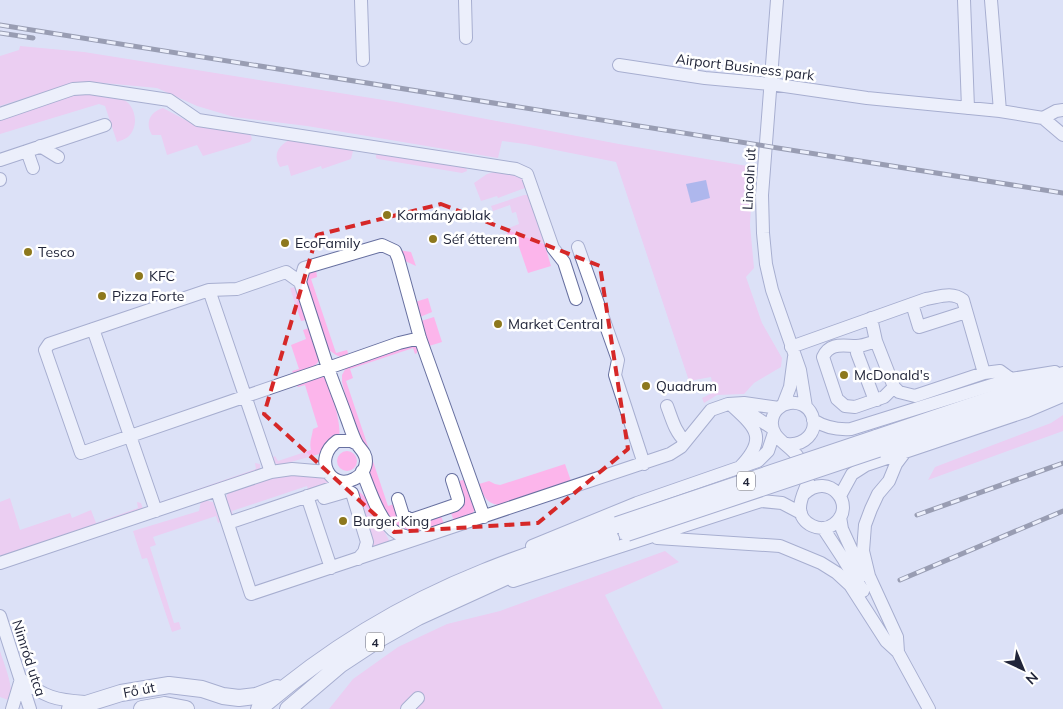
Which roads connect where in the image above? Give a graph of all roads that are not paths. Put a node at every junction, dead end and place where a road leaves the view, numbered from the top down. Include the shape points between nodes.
1 (361, 0) edge
2 (465, 0) edge
3 (777, 0) edge
4 (964, 0) edge
5 (991, 0) edge
6 (466, 38) dead end
7 (363, 60) dead end
8 (619, 65) dead end
9 (771, 84) junction
10 (968, 108) junction
11 (1063, 110) edge
12 (1000, 111) junction
13 (0, 114) edge
14 (1043, 118) junction
15 (105, 125) dead end
16 (1063, 135) edge
17 (40, 146) junction
18 (28, 151) junction
19 (58, 157) dead end
20 (0, 160) edge
21 (33, 168) dead end
22 (578, 247) dead end
23 (300, 282) junction
24 (209, 290) junction
25 (576, 299) dead end
26 (912, 304) junction
27 (966, 312) junction
28 (871, 318) junction
29 (93, 329) junction
30 (420, 338) junction
31 (876, 341) junction
32 (858, 346) junction
33 (793, 351) junction
34 (328, 368) junction
35 (1063, 371) edge
36 (984, 373) junction
37 (1063, 375) edge
38 (894, 387) junction
39 (1017, 390) junction
40 (1063, 390) edge
41 (1063, 395) edge
42 (245, 396) junction
43 (877, 400) junction
44 (730, 404) junction
45 (667, 406) dead end
46 (781, 406) junction
47 (806, 407) junction
48 (344, 412) junction
49 (813, 420) junction
50 (773, 431) junction
51 (130, 436) junction
52 (807, 439) junction
53 (343, 440) junction
54 (685, 441) junction
55 (357, 444) junction
56 (787, 444) junction
57 (905, 452) junction
58 (325, 458) junction
59 (644, 464) junction
60 (740, 467) junction
61 (292, 469) junction
62 (271, 472) junction
63 (328, 472) junction
64 (358, 476) junction
65 (452, 480) dead end
66 (339, 481) junction
67 (822, 485) junction
68 (218, 491) junction
69 (804, 494) junction
70 (840, 496) junction
71 (398, 499) dead end
72 (309, 500) junction
73 (156, 511) junction
74 (801, 513) junction
75 (484, 517) junction
76 (840, 517) junction
77 (228, 523) junction
78 (823, 528) junction
79 (618, 530) junction
80 (650, 538) junction
81 (416, 539) junction
82 (358, 559) junction
83 (0, 563) edge
84 (331, 568) junction
85 (484, 571) junction
86 (472, 591) junction
87 (0, 616) edge
88 (898, 652) junction
89 (21, 679) junction
90 (286, 685) junction
91 (179, 686) junction
92 (418, 698) dead end
93 (90, 703) junction
94 (181, 708) edge
95 (12, 709) edge
96 (30, 709) edge
97 (70, 709) edge
98 (142, 709) edge
99 (225, 709) edge
100 (259, 709) edge
101 (288, 709) edge
102 (407, 709) edge
103 (929, 709) edge

1 - 7 street
2 - 6 street
3 - 9 street, Lincoln út
4 - 10 street
5 - 12 street
8 - 9 street, Airport Business park
9 - 10 street, Airport Business park
9 - 33 street, Lincoln út via 762,195 763,233 772,290
10 - 12 street, Airport Business park
11 - 14 street
12 - 14 street, Airport Business park
13 - 25 street via 74,89 104,89 169,100 198,120 516,169 527,174
14 - 16 street
15 - 17 street
17 - 18 street
17 - 19 street
18 - 20 street
18 - 21 street
22 - 59 street via 618,360 615,375
23 - 24 street via 286,272 237,289
23 - 30 street via 304,268 382,245 388,247 398,258
23 - 34 street
24 - 29 street
24 - 42 street
26 - 27 street via 948,295 958,296 963,300
26 - 27 street via 919,327
26 - 28 street
27 - 36 street
28 - 31 street
28 - 33 street
29 - 51 street
29 - 51 street via 49,344 45,350 81,453
30 - 34 street
30 - 75 street
31 - 32 street
31 - 38 street
32 - 43 street via 857,353
32 - 43 street via 841,344 830,348 823,356 837,399 845,406 855,407
33 - 46 street, Lincoln út via 790,387
33 - 47 street, Lincoln út via 800,370
34 - 42 street
34 - 48 street
35 - 39 street
36 - 38 street via 915,396 898,392
36 - 39 street via 1000,371
37 - 39 main road, 4
38 - 43 street
39 - 40 main road, 4
39 - 49 street via 851,429 838,430
39 - 79 main road, 4, bridge via 877,443
41 - 57 street via 1027,411
42 - 51 street
42 - 62 street
44 - 46 street
44 - 50 street via 753,414
44 - 54 street via 711,410
44 - 60 street via 754,428 756,439 755,448
45 - 54 street via 679,436
46 - 47 street via 798,403
46 - 50 street via 774,413
47 - 49 street
48 - 53 street
48 - 55 street
49 - 52 street
50 - 56 street
50 - 60 street via 764,457
51 - 73 street
52 - 56 street via 798,444
52 - 67 street via 810,464
53 - 55 street
53 - 58 street via 332,445
54 - 59 street via 670,454
55 - 64 street via 366,461
56 - 69 street via 803,466 808,482
57 - 70 street via 858,469
57 - 88 street via 870,509 863,551 869,576 897,637
58 - 61 street
58 - 63 street
59 - 75 street
60 - 85 street via 534,545
61 - 62 street
61 - 63 street
62 - 68 street
63 - 66 street
64 - 66 street
64 - 81 street via 395,532
65 - 71 street via 458,498 455,505 411,520 403,515
66 - 72 street
67 - 69 street
67 - 70 street
68 - 73 street
68 - 77 street
69 - 74 street
70 - 76 street
72 - 77 street
72 - 82 street via 348,491 352,493 367,542
72 - 84 street
73 - 83 street
74 - 78 street via 809,524
74 - 80 street via 782,503 761,502
75 - 81 street
76 - 78 street
76 - 88 street via 842,529
77 - 84 street via 251,594
78 - 88 street
79 - 85 main road, 4
79 - 86 main road, 4
80 - 86 street via 523,579
80 - 88 street via 780,546 821,563 850,585 886,641
81 - 82 street
82 - 84 street
85 - 90 main road, 4 via 424,598 368,629
86 - 101 main road, 4 via 379,638 341,664
87 - 89 street, Nimród utca
88 - 103 street
89 - 93 street via 51,698
89 - 95 street
89 - 96 street, Nimród utca
90 - 91 main road, 4 via 256,696 239,698
90 - 100 main road
91 - 93 main road, Fő út / 4 via 148,687
91 - 99 main road
92 - 102 street
93 - 97 main road, Fő út / 4
94 - 98 main road

